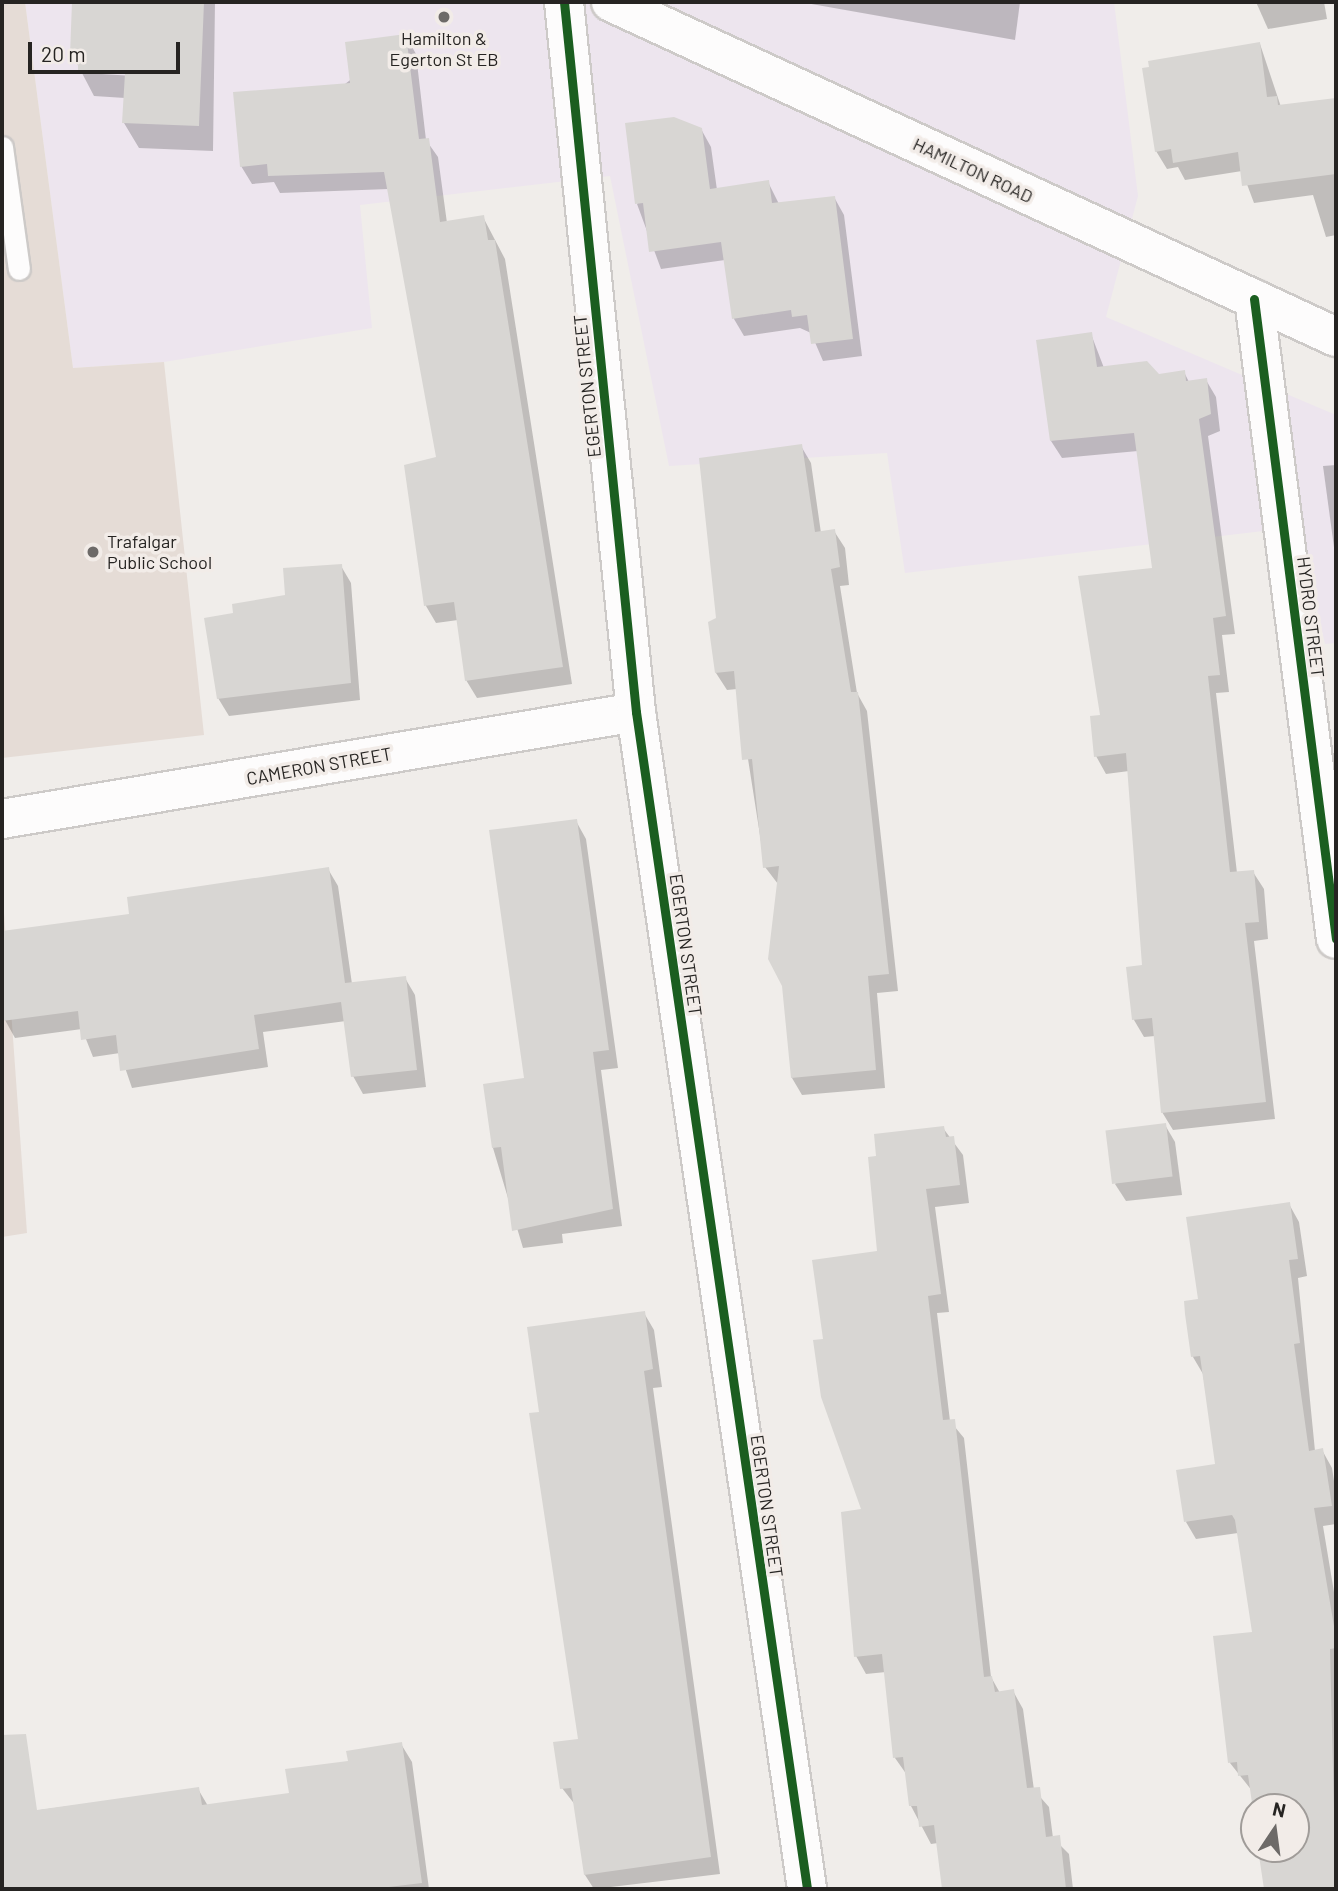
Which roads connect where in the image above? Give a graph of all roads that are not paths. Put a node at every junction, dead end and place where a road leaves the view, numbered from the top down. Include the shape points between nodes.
1 (564, 2) edge
2 (611, 2) edge
3 (2, 147) edge
4 (19, 269) dead end
5 (1254, 299) junction
6 (1336, 337) edge
7 (636, 712) junction
8 (2, 819) edge
9 (1336, 939) edge
10 (807, 1889) edge

1 - 7 street, EGERTON STREET
2 - 5 street, HAMILTON ROAD
3 - 4 lane
5 - 6 street, HAMILTON ROAD
5 - 9 street, HYDRO STREET
7 - 8 street, CAMERON STREET
7 - 10 street, EGERTON STREET

